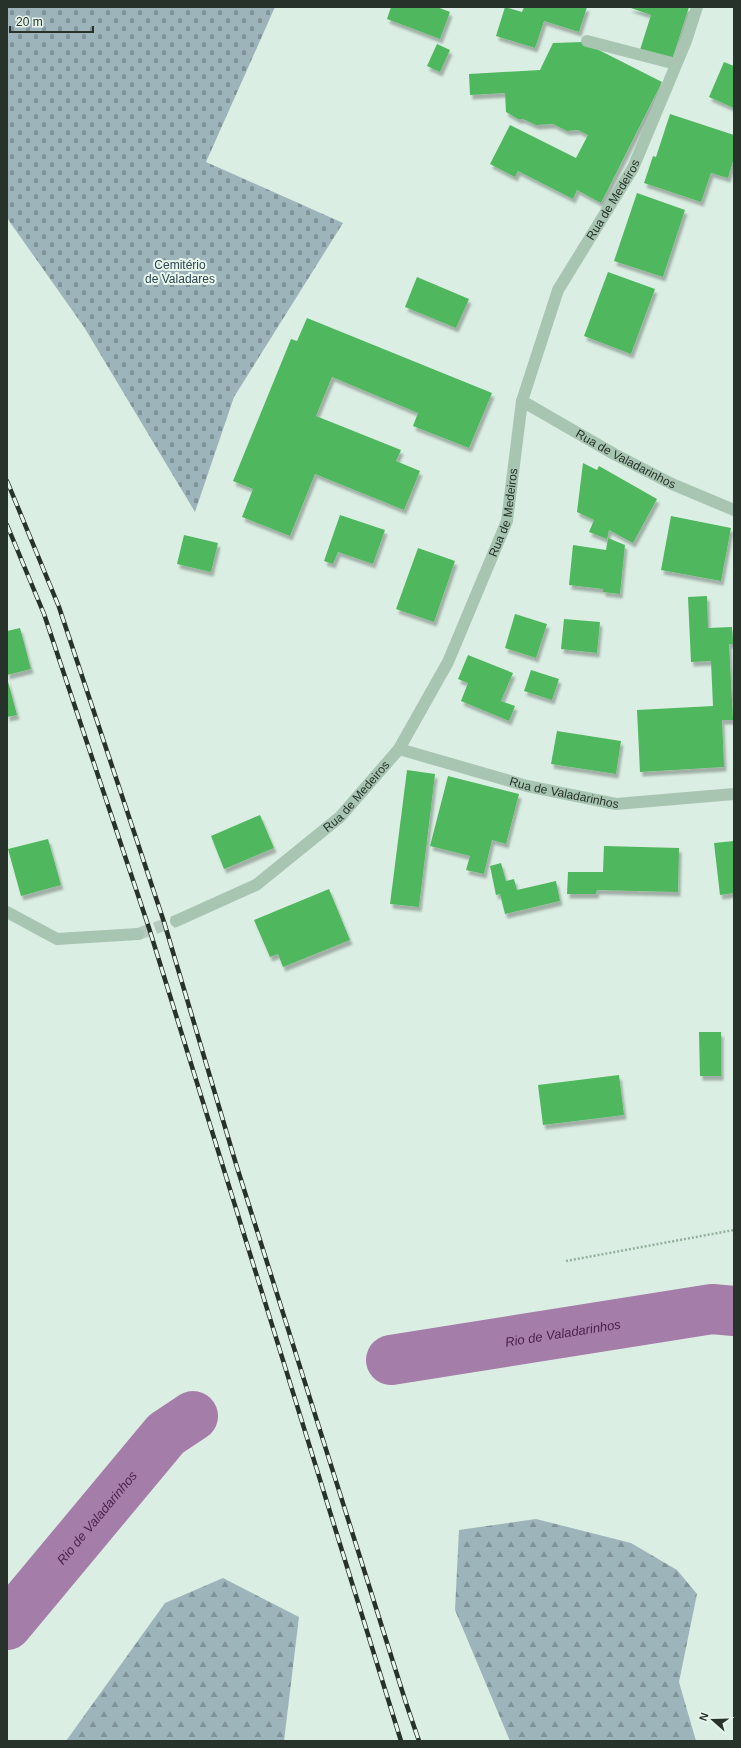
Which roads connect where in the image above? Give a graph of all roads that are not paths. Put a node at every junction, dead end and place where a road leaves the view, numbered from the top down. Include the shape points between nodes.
1 (697, 7) edge
2 (587, 41) dead end
3 (676, 64) junction
4 (522, 401) junction
5 (734, 510) edge
6 (399, 749) junction
7 (734, 794) edge
8 (7, 912) edge
9 (176, 921) tunnel mouth
10 (138, 934) tunnel mouth

1 - 3 street, Rua de Medeiros
2 - 3 street
3 - 4 street, Rua de Medeiros via 633,168 558,290
4 - 5 street, Rua de Valadarinhos via 627,461 672,484
4 - 6 street, Rua de Medeiros via 507,521 448,662
6 - 7 street, Rua de Valadarinhos via 527,786 616,804
6 - 9 street, Rua de Medeiros via 340,817 256,885
8 - 10 street via 57,939

